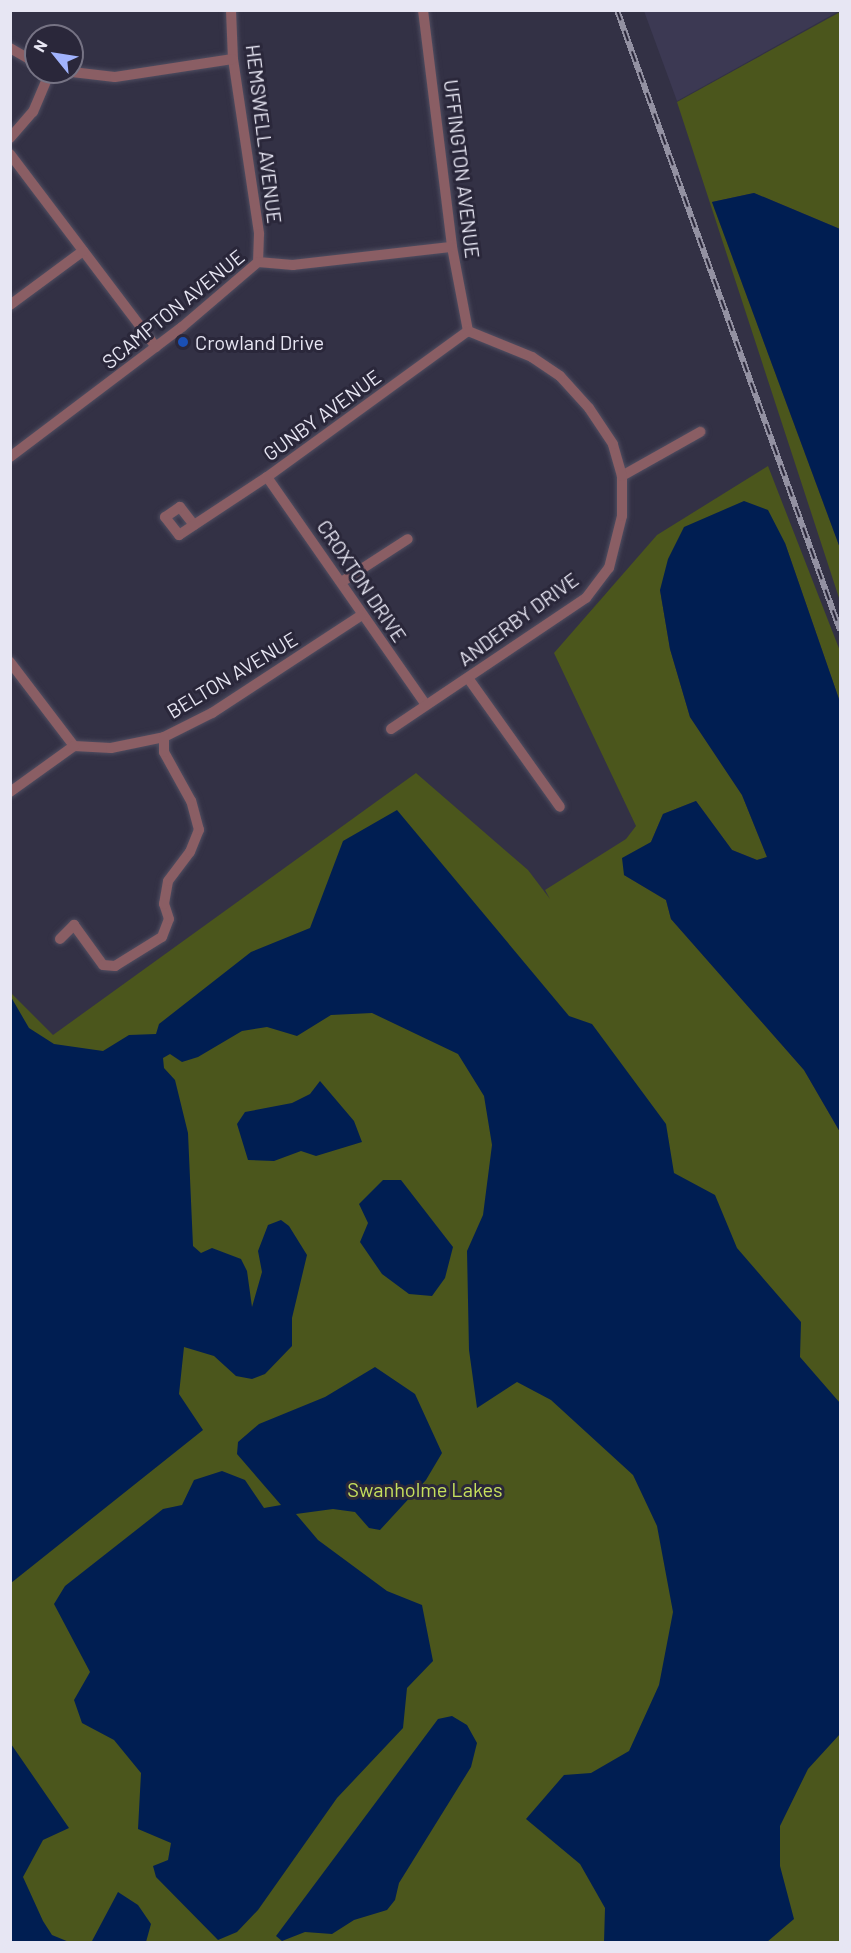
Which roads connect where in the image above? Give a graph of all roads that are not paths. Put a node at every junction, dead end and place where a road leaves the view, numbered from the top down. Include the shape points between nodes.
1 (231, 10) edge
2 (423, 10) edge
3 (10, 48) edge
4 (24, 56) edge
5 (233, 58) junction
6 (84, 73) edge
7 (45, 84) edge
8 (10, 138) edge
9 (10, 154) edge
10 (452, 247) junction
11 (83, 251) junction
12 (258, 262) junction
13 (10, 305) edge
14 (468, 331) junction
15 (156, 347) junction
16 (700, 432) dead end
17 (10, 457) edge
18 (622, 476) junction
19 (267, 477) junction
20 (194, 525) dead end
21 (408, 539) dead end
22 (343, 582) junction
23 (362, 615) junction
24 (10, 662) edge
25 (468, 678) junction
26 (426, 705) junction
27 (391, 729) dead end
28 (164, 736) junction
29 (74, 746) junction
30 (10, 792) edge
31 (560, 807) dead end
32 (60, 939) dead end

1 - 5 street, HEMSWELL AVENUE
2 - 10 street, UFFINGTON AVENUE
3 - 4 street
5 - 6 street via 115,77
5 - 12 street, HEMSWELL AVENUE via 259,234
7 - 8 street via 33,112
9 - 11 street
10 - 12 street, SCAMPTON AVENUE via 293,265
10 - 14 street, UFFINGTON AVENUE
11 - 13 street
11 - 15 street
12 - 15 street, SCAMPTON AVENUE
14 - 18 street, ANDERBY DRIVE via 532,357 560,376 613,444
14 - 19 street, GUNBY AVENUE
15 - 17 street, SCAMPTON AVENUE
16 - 18 street
18 - 25 street, ANDERBY DRIVE via 622,516 609,568 586,598
19 - 20 street, GUNBY AVENUE
19 - 22 street, CROXTON DRIVE
21 - 22 street
22 - 23 street, CROXTON DRIVE
23 - 26 street, CROXTON DRIVE
23 - 28 street, BELTON AVENUE via 220,708
24 - 29 street
25 - 26 street, ANDERBY DRIVE
25 - 31 street
26 - 27 street, ANDERBY DRIVE
28 - 29 street, BELTON AVENUE via 111,748
28 - 32 street via 165,752 191,801 199,830 190,852 168,881 164,904 169,919 162,937 115,966 103,965 74,925
29 - 30 street

